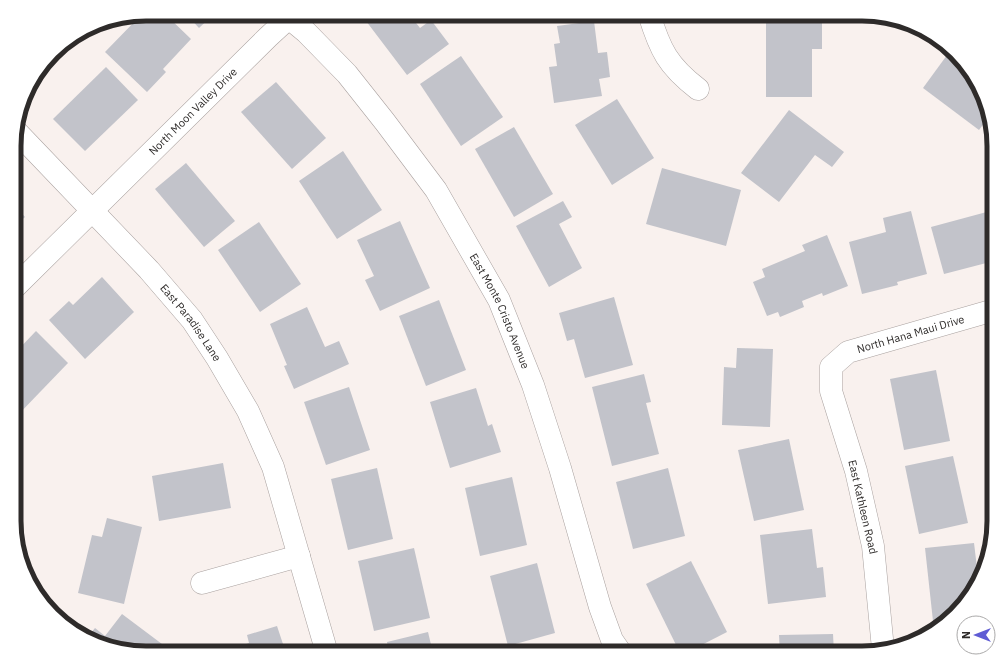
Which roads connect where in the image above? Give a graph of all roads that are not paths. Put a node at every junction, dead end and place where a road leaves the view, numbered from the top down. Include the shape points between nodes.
1 (286, 21) edge
2 (296, 21) edge
3 (650, 21) edge
4 (698, 89) dead end
5 (22, 137) edge
6 (94, 210) junction
7 (21, 281) edge
8 (987, 312) edge
9 (831, 367) joint
10 (299, 556) junction
11 (202, 583) dead end
12 (883, 644) edge
13 (325, 646) edge
14 (616, 646) edge

1 - 6 street, North Moon Valley Drive
2 - 14 street, East Monte Cristo Avenue via 347,74 436,190 499,300 533,385 600,607
3 - 4 street via 658,44 667,58 679,74
5 - 6 street, East Paradise Lane
6 - 7 street, North Moon Valley Drive
6 - 10 street, East Paradise Lane via 192,320 217,358 248,411 272,467
8 - 9 street, North Hana Maui Drive via 848,352
9 - 12 street, East Kathleen Road via 831,391 856,471 873,546
10 - 11 street
10 - 13 street, East Paradise Lane

